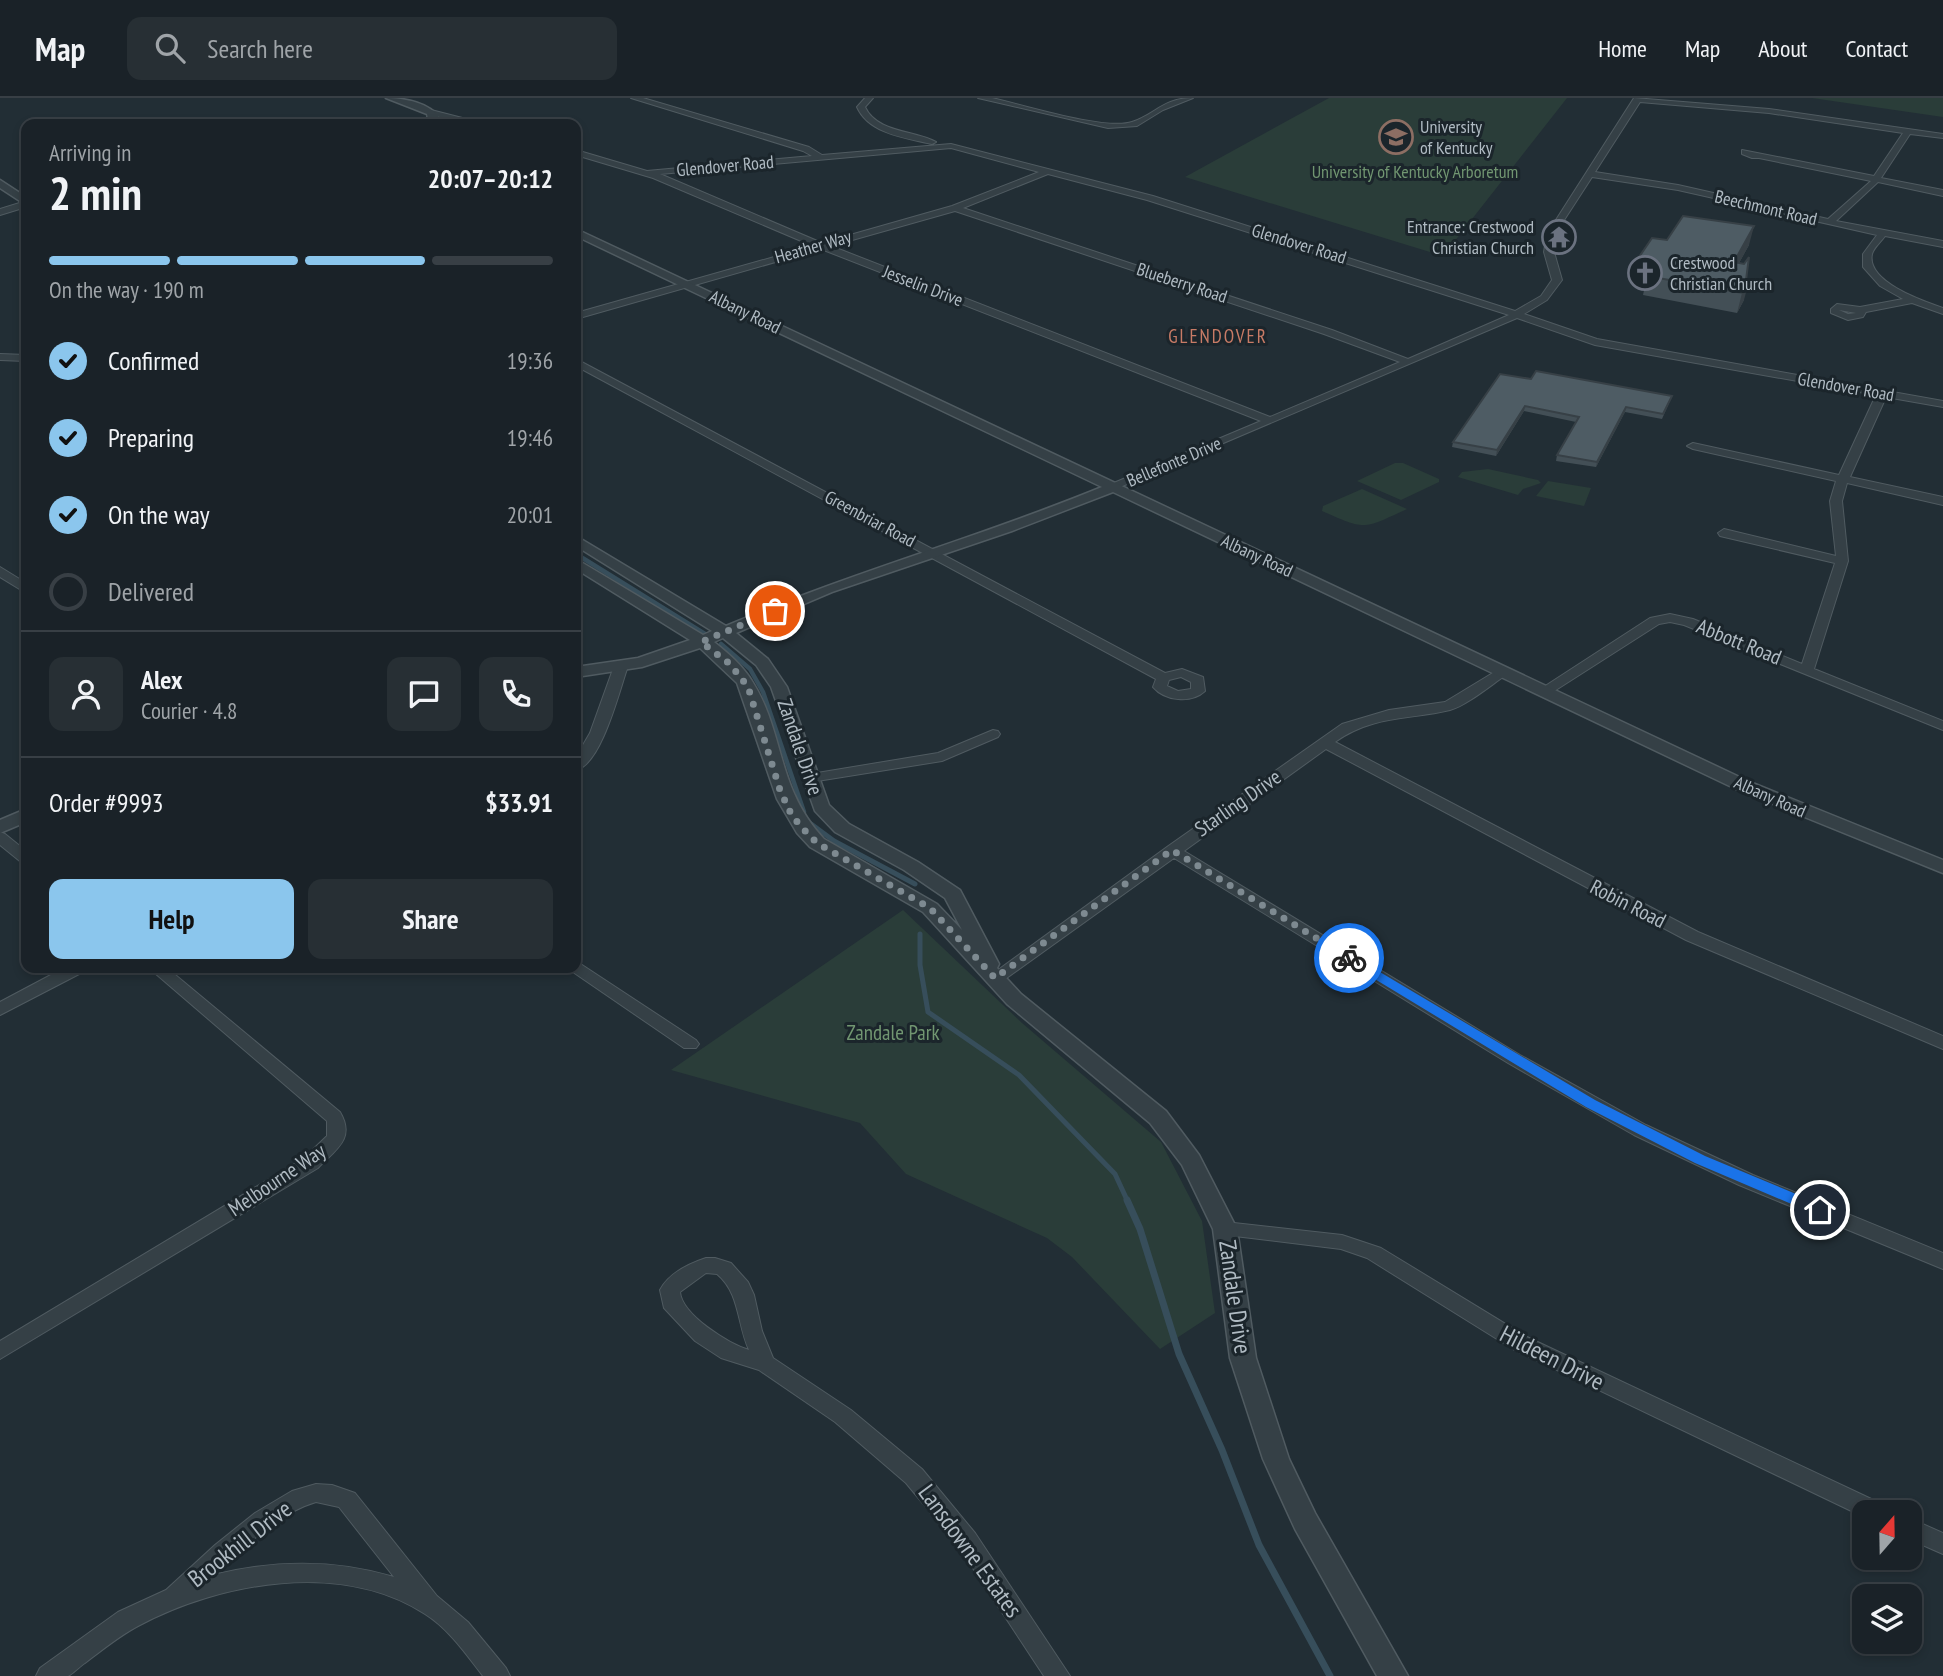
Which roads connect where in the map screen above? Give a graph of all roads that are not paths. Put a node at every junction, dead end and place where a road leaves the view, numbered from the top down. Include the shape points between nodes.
1 (391, 98) edge
2 (635, 98) edge
3 (869, 98) edge
4 (982, 98) edge
5 (1189, 98) edge
6 (1637, 99) edge
7 (431, 112) junction
8 (435, 119) edge
9 (457, 119) edge
10 (1908, 131) junction
11 (1943, 136) edge
12 (951, 146) junction
13 (581, 153) edge
14 (1762, 156) dead end
15 (819, 157) junction
16 (1048, 171) junction
17 (648, 173) junction
18 (1589, 174) junction
19 (1875, 181) junction
20 (0, 183) edge
21 (1943, 193) edge
22 (21, 199) edge
23 (21, 205) edge
24 (955, 208) junction
25 (0, 212) edge
26 (1828, 223) junction
27 (581, 234) edge
28 (1882, 234) junction
29 (1943, 244) edge
30 (819, 245) junction
31 (686, 284) junction
32 (1912, 300) junction
33 (1859, 310) dead end
34 (1943, 311) edge
35 (581, 315) edge
36 (1517, 315) junction
37 (0, 357) edge
38 (21, 358) edge
39 (1408, 362) junction
40 (581, 365) edge
41 (1882, 393) junction
42 (1943, 404) edge
43 (1271, 421) junction
44 (1693, 446) dead end
45 (1843, 479) junction
46 (1113, 487) junction
47 (1943, 501) edge
48 (1724, 533) dead end
49 (581, 543) edge
50 (935, 554) junction
51 (1842, 561) junction
52 (581, 566) edge
53 (0, 571) edge
54 (21, 586) edge
55 (726, 633) junction
56 (701, 642) junction
57 (620, 669) junction
58 (1807, 670) junction
59 (581, 672) edge
60 (1501, 672) junction
61 (1163, 677) dead end
62 (1543, 692) junction
63 (1943, 726) edge
64 (993, 734) dead end
65 (1324, 743) junction
66 (581, 759) edge
67 (811, 778) junction
68 (21, 817) edge
69 (0, 827) edge
70 (0, 837) edge
71 (1172, 850) junction
72 (21, 855) edge
73 (1943, 867) edge
74 (581, 969) edge
75 (68, 973) edge
76 (163, 973) edge
77 (995, 978) junction
78 (0, 1009) edge
79 (1943, 1043) edge
80 (690, 1044) dead end
81 (1225, 1229) junction
82 (1943, 1261) edge
83 (0, 1351) edge
84 (766, 1364) junction
85 (1852, 1501) edge
86 (1922, 1534) edge
87 (1943, 1544) edge
88 (169, 1600) junction
89 (431, 1604) junction
90 (48, 1676) edge
91 (498, 1676) edge
92 (1058, 1676) edge
93 (1393, 1676) edge

1 - 7 street
2 - 15 street via 806,149
3 - 12 street via 861,107 869,119 894,131
4 - 5 street via 1108,127 1134,124
6 - 10 street via 1769,111
6 - 18 street, Bellefonte Drive
7 - 8 street
7 - 9 street
10 - 11 street
10 - 19 street
12 - 15 street, Glendover Road
12 - 16 street, Glendover Road
13 - 17 street, Jesselin Drive
14 - 19 street
15 - 17 street, Glendover Road
16 - 24 street, Heather Way
16 - 36 street, Glendover Road via 1175,206
17 - 30 street, Jesselin Drive
18 - 26 street, Beechmont Road via 1676,187
18 - 36 street, Bellefonte Drive via 1550,234 1549,252 1557,273 1554,288
19 - 21 street
19 - 26 street
20 - 22 street
23 - 25 street
24 - 30 street, Heather Way
24 - 39 street, Blueberry Road
26 - 28 street, Beechmont Road
27 - 31 street, Albany Road
28 - 29 street, Beechmont Road
28 - 32 street via 1868,253 1868,266 1888,287
30 - 31 street, Heather Way
30 - 43 street, Jesselin Drive
31 - 35 street, Heather Way
31 - 46 street, Albany Road
32 - 33 street
32 - 34 street
36 - 39 street, Bellefonte Drive
36 - 41 street, Glendover Road via 1605,345
37 - 38 street
39 - 43 street, Bellefonte Drive
40 - 50 street, Greenbriar Road
41 - 42 street, Glendover Road
41 - 45 street
43 - 46 street, Bellefonte Drive
44 - 45 street
45 - 47 street
45 - 51 street via 1835,505 1844,546
46 - 50 street, Bellefonte Drive via 1048,516
46 - 60 street, Albany Road
48 - 51 street
49 - 55 street, Zandale Drive
50 - 55 street, Bellefonte Drive via 807,597
50 - 61 street, Greenbriar Road
51 - 58 street
52 - 56 street, Zandale Drive
53 - 54 street
55 - 56 street, Bellefonte Drive
55 - 67 street, Zandale Drive via 749,649 774,677
56 - 57 street, Bellefonte Drive
56 - 77 street, Zandale Drive via 730,664 748,687 792,816 817,843 930,908
57 - 59 street, Bellefonte Drive
57 - 66 street via 593,741
58 - 62 street, Abbott Road via 1688,622 1666,618
58 - 63 street, Abbott Road
60 - 62 street, Albany Road
60 - 65 street, Starling Drive via 1449,706 1361,721
62 - 73 street, Albany Road via 1783,803
64 - 67 street via 942,757
65 - 71 street, Starling Drive
65 - 79 street, Robin Road via 1692,936
67 - 77 street, Zandale Drive via 821,807 832,821 953,894
68 - 69 street
70 - 72 street
71 - 77 street, Starling Drive
71 - 82 street via 1514,1059 1628,1123 1746,1180
74 - 80 street
75 - 78 street
76 - 83 street, Melbourne Way via 334,1118 336,1139 311,1163
77 - 81 street, Zandale Drive via 1035,1018 1158,1117 1196,1169
81 - 85 street, Hildeen Drive via 1342,1242 1374,1253 1520,1343
81 - 93 street, Zandale Drive via 1243,1358 1276,1458 1305,1521
84 - 84 street, Lansdowne Estates via 752,1335 740,1286 727,1273 716,1265 702,1264 670,1290 671,1302 702,1335 728,1352
84 - 92 street, Lansdowne Estates via 843,1416 914,1476 967,1540
86 - 87 street
88 - 89 street, Brookhill Drive via 256,1576 298,1573 385,1584
88 - 89 street, Brookhill Drive via 275,1512 314,1493 333,1493 347,1500
88 - 90 street, Brookhill Drive via 127,1620
89 - 91 street, Brookhill Drive via 460,1629

